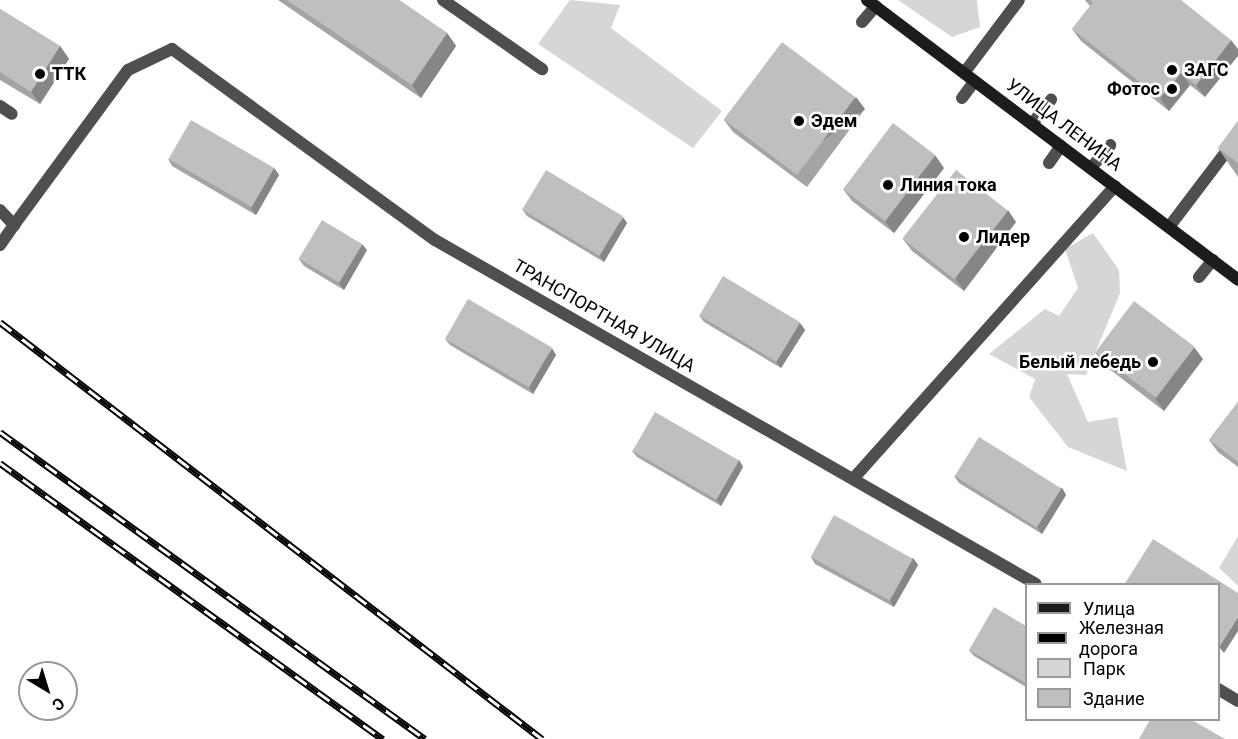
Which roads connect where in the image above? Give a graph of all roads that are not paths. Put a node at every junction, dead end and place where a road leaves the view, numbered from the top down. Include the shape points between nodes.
1 (442, 0) edge
2 (1019, 0) edge
3 (871, 3) edge
4 (862, 22) dead end
5 (542, 69) dead end
6 (964, 73) junction
7 (975, 81) junction
8 (962, 98) dead end
9 (1051, 99) dead end
10 (0, 106) edge
11 (12, 114) dead end
12 (1032, 124) junction
13 (1238, 136) edge
14 (1110, 145) dead end
15 (1061, 146) junction
16 (1049, 163) dead end
17 (1091, 168) junction
18 (1115, 186) junction
19 (0, 210) edge
20 (14, 225) junction
21 (1169, 227) junction
22 (0, 245) edge
23 (1213, 260) junction
24 (1199, 277) dead end
25 (1238, 280) edge
26 (853, 480) junction
27 (1033, 583) edge
28 (1220, 690) edge
29 (1238, 700) edge

1 - 5 street
2 - 6 street
3 - 4 street
3 - 6 main road, УЛИЦА ЛЕНИНА
6 - 7 main road, УЛИЦА ЛЕНИНА
7 - 8 street
7 - 12 main road, УЛИЦА ЛЕНИНА
9 - 12 street
10 - 11 street
12 - 15 main road, УЛИЦА ЛЕНИНА
13 - 21 street
14 - 17 street
15 - 16 street
15 - 17 main road, УЛИЦА ЛЕНИНА
17 - 18 main road, УЛИЦА ЛЕНИНА
18 - 21 main road, УЛИЦА ЛЕНИНА
18 - 26 street
19 - 20 street
20 - 22 street
20 - 26 street, ТРАНСПОРТНАЯ УЛИЦА via 128,70 172,49 435,240
21 - 23 main road, УЛИЦА ЛЕНИНА
23 - 24 street
23 - 25 main road, УЛИЦА ЛЕНИНА
26 - 27 street, ТРАНСПОРТНАЯ УЛИЦА
28 - 29 street

